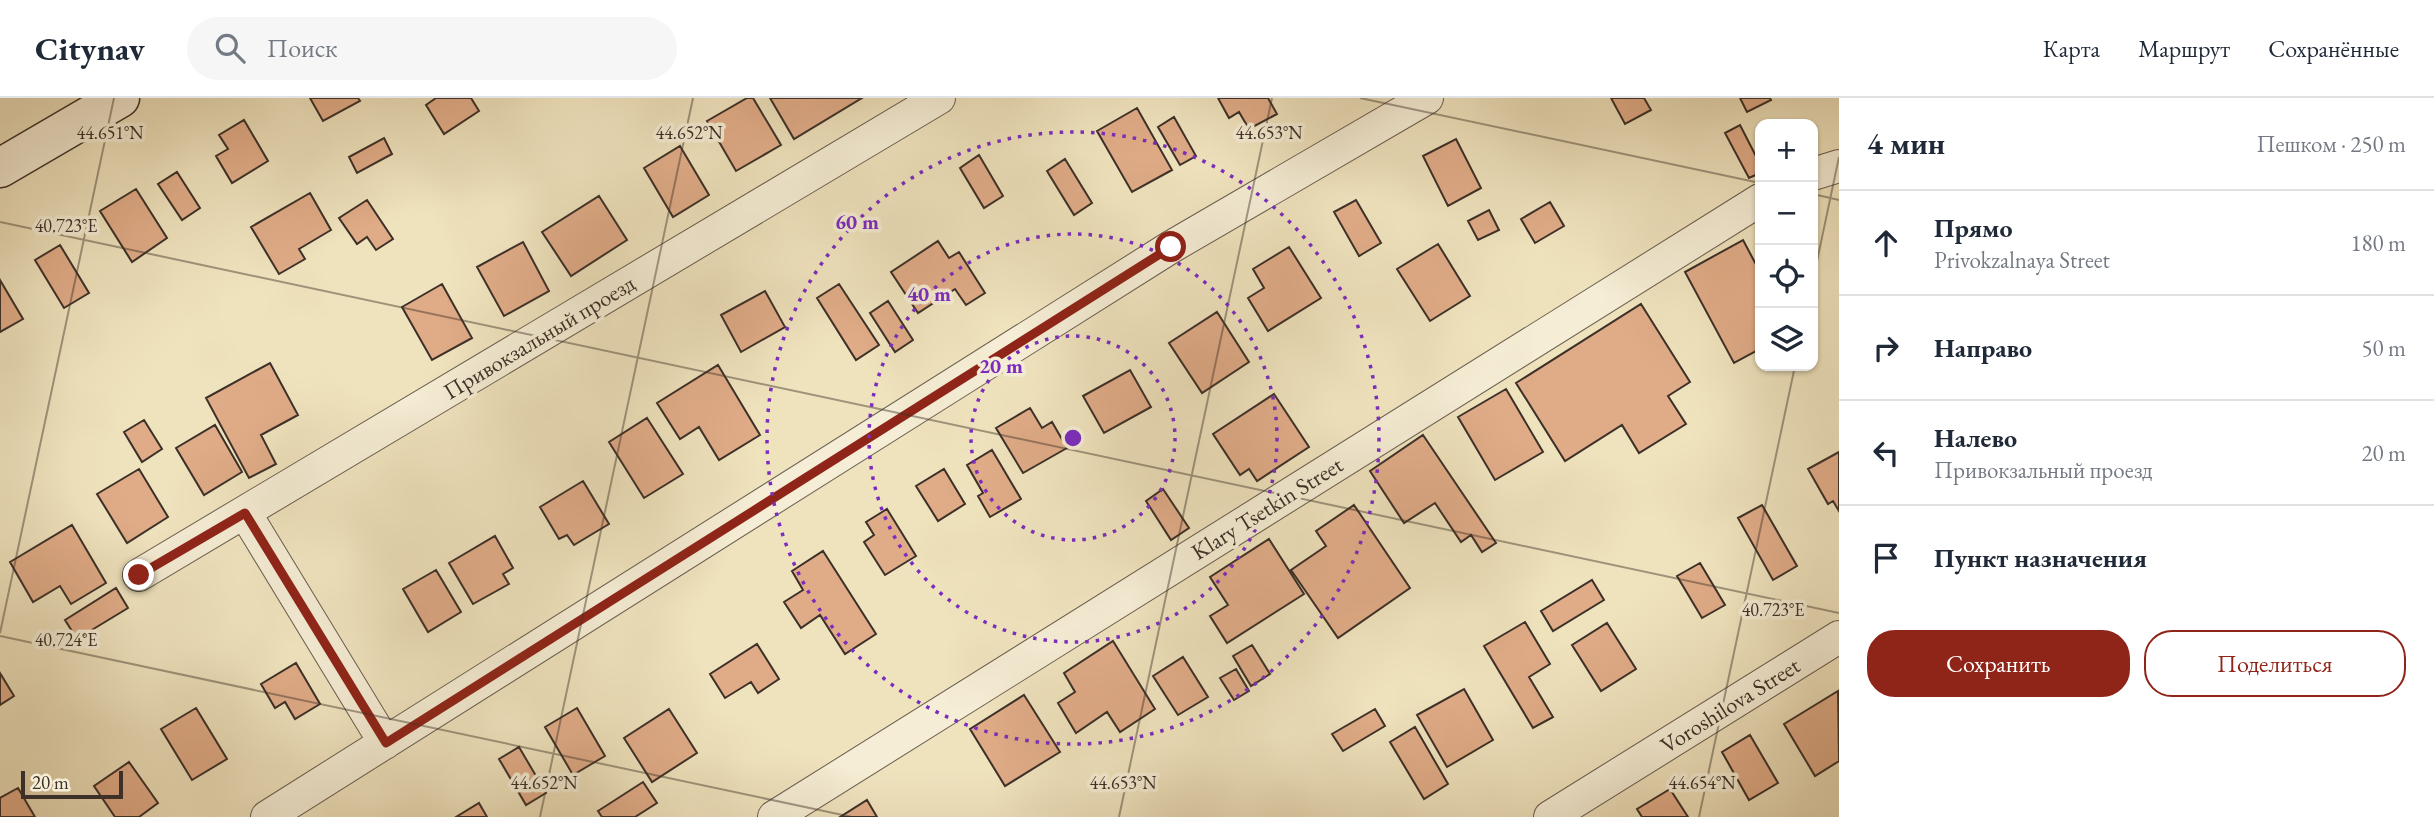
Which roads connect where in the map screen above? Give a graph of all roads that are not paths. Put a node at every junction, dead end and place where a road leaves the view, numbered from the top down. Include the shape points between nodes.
1 (120, 98) edge
2 (939, 98) edge
3 (1427, 98) edge
4 (1839, 166) edge
5 (0, 168) edge
6 (1818, 172) edge
7 (1755, 203) edge
8 (245, 513) junction
9 (139, 575) dead end
10 (1839, 637) edge
11 (386, 743) junction
12 (267, 817) edge
13 (774, 817) edge
14 (1550, 817) edge

1 - 5 street
2 - 8 street, Привокзальный проезд
3 - 11 street via 1171,247
4 - 6 street
7 - 13 street, Klary Tsetkin Street
8 - 9 street, Привокзальный проезд
8 - 11 street
10 - 14 street, Voroshilova Street
11 - 12 street

